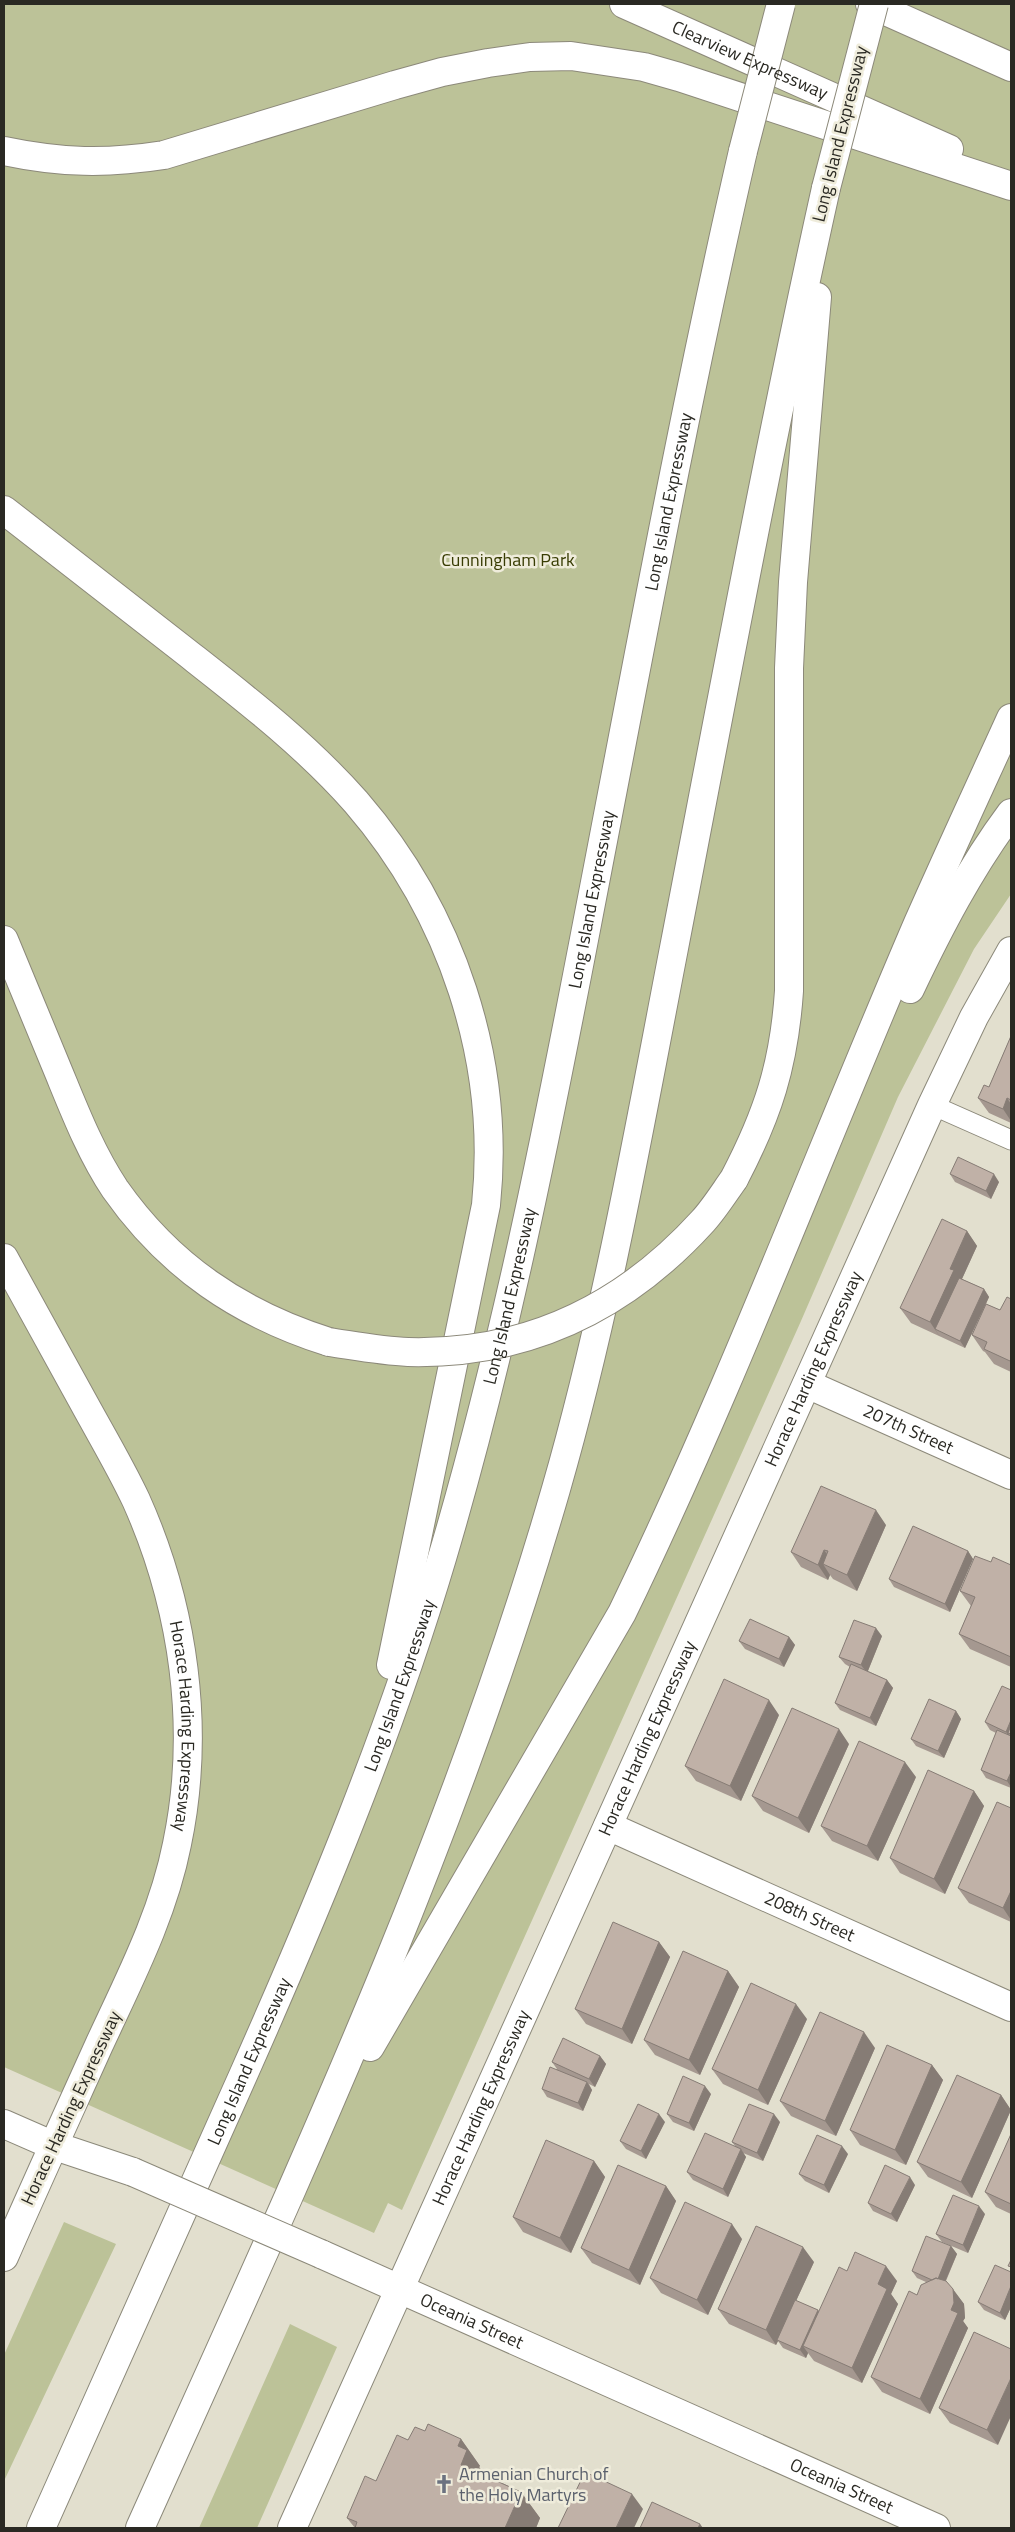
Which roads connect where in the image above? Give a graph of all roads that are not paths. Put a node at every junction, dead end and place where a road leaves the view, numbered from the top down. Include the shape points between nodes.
1 (624, 4) edge
2 (781, 4) edge
3 (870, 4) edge
4 (874, 4) edge
5 (1011, 67) edge
6 (4, 151) edge
7 (1011, 177) edge
8 (1011, 186) edge
9 (826, 188) junction
10 (4, 510) edge
11 (1011, 718) edge
12 (1011, 813) edge
13 (4, 940) edge
14 (1011, 951) edge
15 (932, 1105) junction
16 (1011, 1140) edge
17 (781, 1253) junction
18 (4, 1258) edge
19 (807, 1384) junction
20 (1011, 1475) edge
21 (369, 1772) junction
22 (608, 1826) junction
23 (1011, 2008) edge
24 (4, 2124) edge
25 (52, 2145) junction
26 (307, 2154) junction
27 (4, 2257) edge
28 (400, 2289) junction
29 (41, 2528) edge
30 (140, 2528) edge
31 (292, 2528) edge
32 (936, 2528) edge

1 - 7 main road, Clearview Expressway
2 - 21 main road, Long Island Expressway, bridge via 743,151 689,399 522,1251 471,1458 443,1556
3 - 5 main road
4 - 9 main road, Long Island Expressway, bridge
6 - 8 main road via 42,159 82,162 125,161 164,155 442,72 530,58 571,56 644,67 679,77
9 - 13 main road, bridge via 793,582 789,668 790,991 787,1030 770,1102 734,1179 704,1220 670,1256 628,1290 584,1315 540,1333 495,1345 453,1351 408,1352 330,1342 292,1330 229,1299 197,1277 140,1220 115,1188 79,1122
9 - 26 main road, Long Island Expressway via 754,530 628,1184 560,1473 526,1591 453,1802 411,1910
10 - 21 main road via 253,704 292,738 356,803 400,862 432,915 450,952 466,1003 476,1038 488,1128 490,1166 486,1205
11 - 17 main road via 918,924
12 - 17 main road via 987,845 930,947
14 - 15 main road, Horace Harding Expressway via 974,1017
15 - 16 lane
15 - 19 main road, Horace Harding Expressway
17 - 26 main road via 622,1613
18 - 25 main road, Horace Harding Expressway via 136,1500 169,1592 186,1698 185,1796 177,1845 163,1896 144,1948
19 - 20 main road, 207th Street
19 - 22 main road, Horace Harding Expressway
21 - 29 main road, Long Island Expressway via 286,1978
22 - 23 main road, 208th Street
22 - 28 main road, Horace Harding Expressway
24 - 25 main road, Oceania Street
25 - 27 main road, Horace Harding Expressway
25 - 28 main road, Oceania Street, bridge via 134,2172
26 - 30 main road, Long Island Expressway
28 - 31 main road, Horace Harding Expressway
28 - 32 main road, Oceania Street

